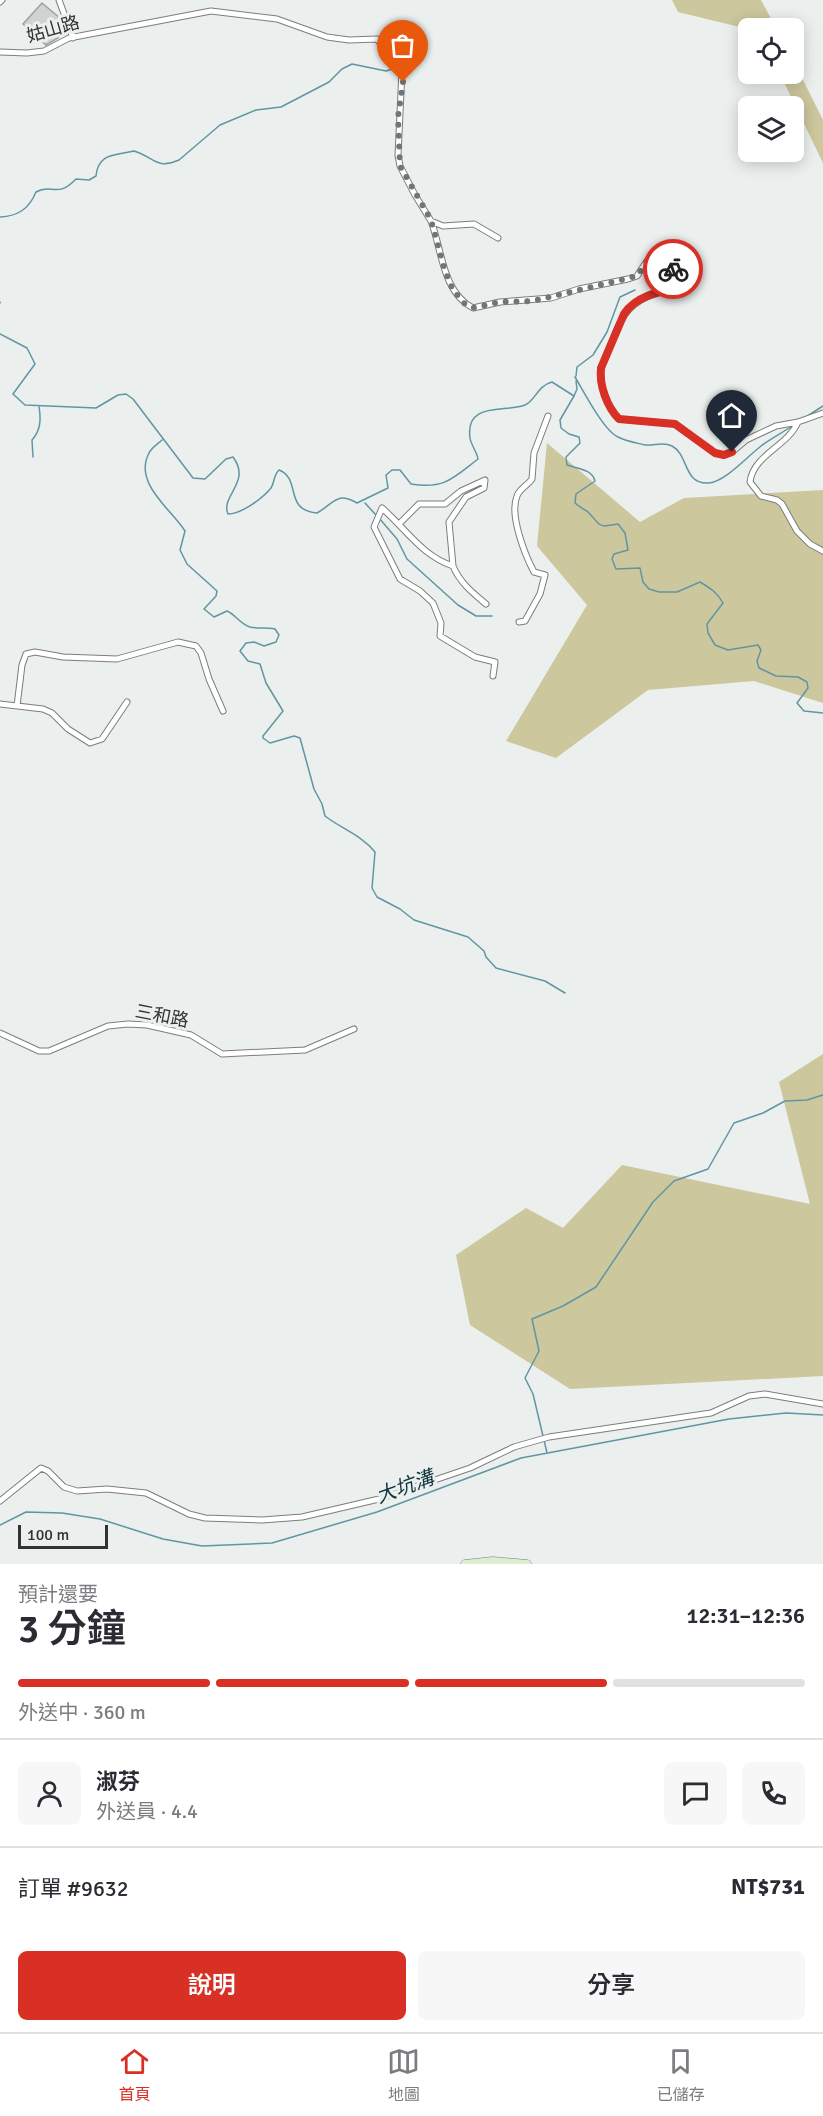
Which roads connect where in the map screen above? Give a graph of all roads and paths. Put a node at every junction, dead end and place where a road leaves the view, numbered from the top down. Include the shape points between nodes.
1 (59, 0) edge
2 (73, 38) junction
3 (0, 52) edge
4 (431, 220) junction
5 (498, 238) dead end
6 (823, 413) edge
7 (548, 416) dead end
8 (798, 422) junction
9 (399, 523) junction
10 (823, 551) edge
11 (453, 566) junction
12 (486, 604) dead end
13 (519, 622) dead end
14 (493, 676) dead end
15 (127, 702) dead end
16 (0, 704) edge
17 (17, 706) junction
18 (223, 711) dead end
19 (354, 1029) dead end
20 (0, 1033) edge
21 (823, 1404) edge
22 (0, 1501) edge
23 (465, 1564) edge
24 (527, 1564) edge

1 - 2 street
2 - 3 street, 姑山路 via 44,51
2 - 4 street, 姑山路 via 211,11 277,19 327,37 377,39 402,71 398,117 400,166
4 - 5 street via 443,226 474,224
4 - 8 street, 姑山路 via 453,290 473,308 551,298 628,279 637,276 647,261 660,256 667,259 681,279 678,288 639,299 629,306 601,368 609,405 619,419 675,424 715,453 724,455 776,426
6 - 8 street
7 - 13 street via 534,453 532,479 517,495 515,504 523,552 534,572 545,575 535,606 525,621
8 - 10 street via 757,465 750,482 761,496 782,504 797,531
9 - 11 street via 425,553
9 - 11 street via 419,504 445,504 460,491 485,480 484,488 466,497 449,522
9 - 14 street via 382,508 374,527 400,579 433,603 441,623 440,636 475,657 495,662
11 - 12 street via 461,582
15 - 17 street via 102,739 90,743 68,729 52,712
16 - 17 street
17 - 18 street via 26,654 117,659 178,642 196,646 201,653
19 - 20 street, 三和路 via 305,1050 222,1054 191,1035 147,1025 108,1026 49,1051 39,1051
21 - 22 street via 765,1394 749,1396 711,1413 549,1437 513,1447 414,1488 302,1517 205,1518 146,1493 77,1491 64,1487 41,1468
23 - 24 main road

